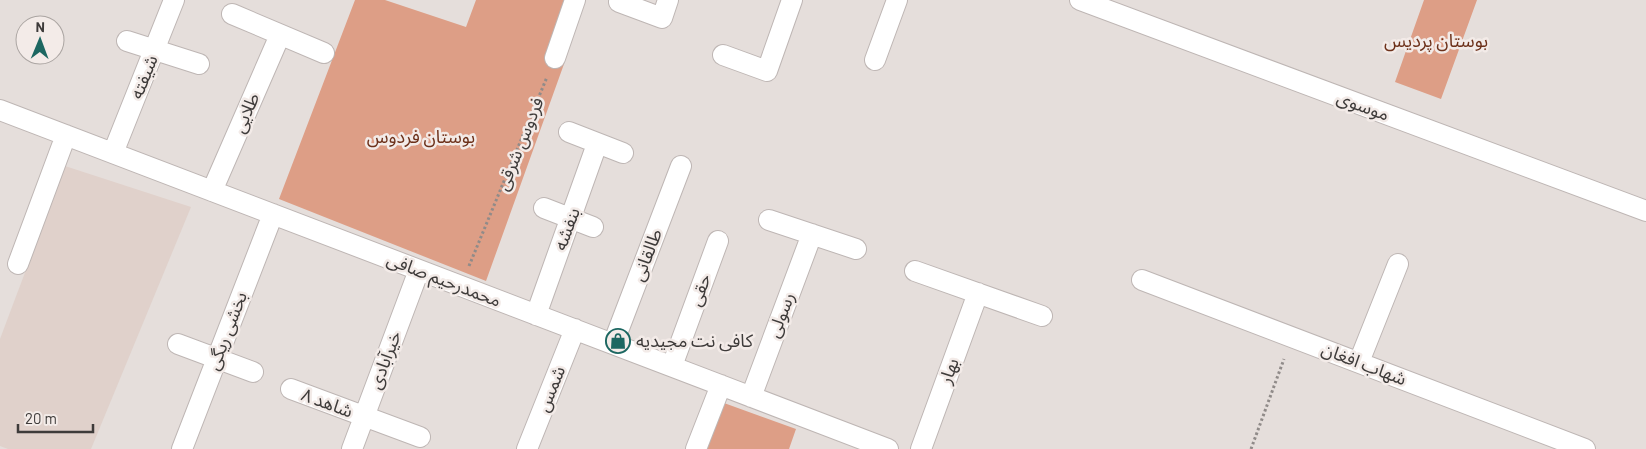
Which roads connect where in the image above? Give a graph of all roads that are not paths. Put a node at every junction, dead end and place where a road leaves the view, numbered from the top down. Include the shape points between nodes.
1 (174, 0) edge
2 (575, 0) edge
3 (668, 0) edge
4 (792, 0) edge
5 (898, 0) edge
6 (1080, 0) edge
7 (618, 2) dead end
8 (232, 14) dead end
9 (280, 35) junction
10 (127, 41) dead end
11 (154, 50) junction
12 (324, 53) dead end
13 (723, 55) dead end
14 (555, 58) road end
15 (875, 60) dead end
16 (199, 64) dead end
17 (0, 110) edge
18 (569, 132) dead end
19 (66, 135) junction
20 (597, 144) junction
21 (113, 153) junction
22 (623, 154) dead end
23 (680, 166) dead end
24 (212, 191) junction
25 (544, 208) dead end
26 (1646, 211) edge
27 (272, 214) junction
28 (570, 219) junction
29 (769, 220) dead end
30 (593, 227) dead end
31 (812, 234) junction
32 (718, 241) dead end
33 (856, 249) dead end
34 (18, 264) dead end
35 (1398, 264) dead end
36 (420, 270) junction
37 (915, 271) dead end
38 (1142, 280) dead end
39 (978, 293) junction
40 (536, 315) junction
41 (1042, 316) dead end
42 (575, 330) junction
43 (178, 344) dead end
44 (613, 344) junction
45 (217, 358) junction
46 (1359, 362) junction
47 (672, 366) junction
48 (253, 372) dead end
49 (721, 385) junction
50 (291, 389) dead end
51 (751, 397) junction
52 (364, 416) junction
53 (420, 437) dead end
54 (182, 449) edge
55 (352, 449) edge
56 (527, 449) edge
57 (696, 449) edge
58 (888, 449) edge
59 (921, 449) edge
60 (1585, 449) edge

1 - 11 street, شیفته
2 - 14 street
3 - 7 street via 662,18
4 - 13 street via 767,71
5 - 15 street
6 - 26 street, موسوی
8 - 9 street
9 - 12 street
9 - 24 street, طلایی
10 - 11 street
11 - 16 street
11 - 21 street, شیفته
17 - 19 street, محمدرحیم صافی
18 - 20 street
19 - 21 street, محمدرحیم صافی
19 - 34 street
20 - 22 street
20 - 28 street, بنفشه
21 - 24 street, محمدرحیم صافی
23 - 44 street, طالقانی
24 - 27 street, محمدرحیم صافی
25 - 28 street
27 - 36 street, محمدرحیم صافی
27 - 45 street, بخشی ریگی
28 - 30 street
28 - 40 street, بنفشه
29 - 31 street
31 - 33 street
31 - 51 street, رسولی
32 - 47 street, حقی
35 - 46 street
36 - 40 street, محمدرحیم صافی
36 - 52 street, خیرآبادی
37 - 39 street
38 - 46 street, شهاب افغان
39 - 41 street
39 - 59 street, بهار
40 - 42 street, محمدرحیم صافی
42 - 44 street, محمدرحیم صافی
42 - 56 street, شمس
43 - 45 street
44 - 47 street, محمدرحیم صافی
45 - 48 street
45 - 54 street, بخشی ریگی
46 - 60 street, شهاب افغان
47 - 49 street, محمدرحیم صافی
49 - 51 street, محمدرحیم صافی
49 - 57 street
50 - 52 street, شاهد ۸
51 - 58 street, محمدرحیم صافی
52 - 53 street, شاهد ۸
52 - 55 street, خیرآبادی

